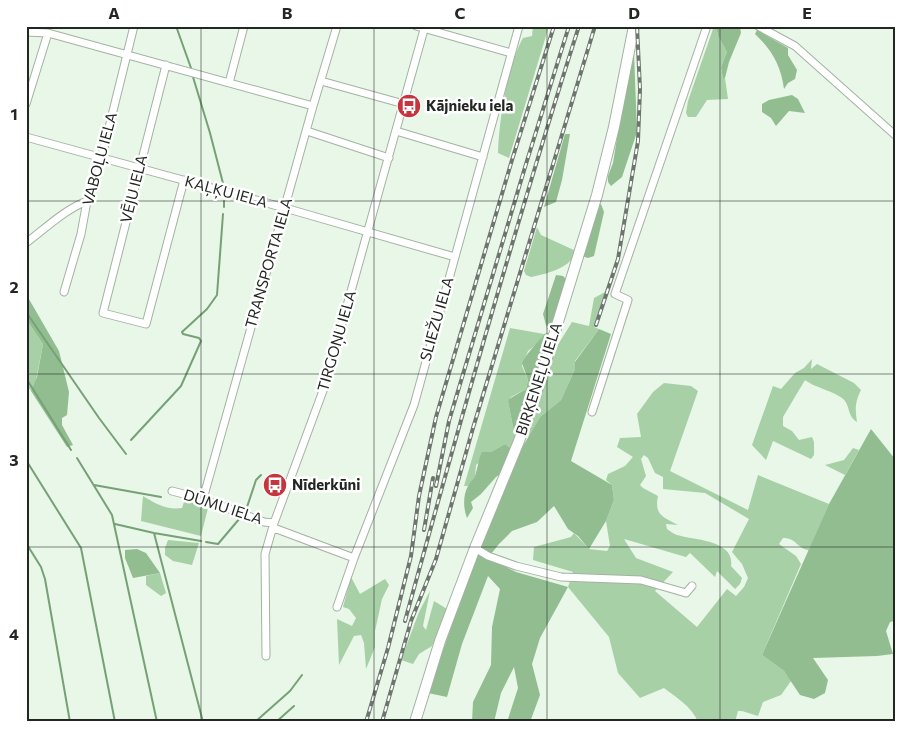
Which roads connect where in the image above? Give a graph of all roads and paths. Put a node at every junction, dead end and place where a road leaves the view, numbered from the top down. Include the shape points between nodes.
1 (134, 26) edge
2 (244, 26) edge
3 (337, 26) edge
4 (416, 26) edge
5 (519, 26) edge
6 (634, 26) edge
7 (707, 26) edge
8 (758, 26) edge
9 (425, 27) edge
10 (26, 32) edge
11 (48, 33) junction
12 (512, 53) junction
13 (127, 54) junction
14 (166, 65) junction
15 (321, 81) junction
16 (228, 83) junction
17 (26, 104) edge
18 (404, 104) junction
19 (313, 106) junction
20 (307, 130) junction
21 (396, 131) junction
22 (895, 135) edge
23 (26, 137) edge
24 (101, 157) junction
25 (483, 157) junction
26 (389, 158) junction
27 (139, 168) junction
28 (184, 180) junction
29 (87, 202) junction
30 (285, 208) junction
31 (368, 232) junction
32 (26, 243) edge
33 (455, 257) junction
34 (64, 292) dead end
35 (592, 412) dead end
36 (172, 491) dead end
37 (203, 499) junction
38 (274, 525) junction
39 (475, 548) junction
40 (354, 558) junction
41 (692, 586) dead end
42 (337, 606) dead end
43 (266, 656) dead end
44 (415, 722) edge

1 - 13 street, VABOĻU IELA
2 - 16 street
3 - 15 street, TRANSPORTA IELA
4 - 9 street
5 - 12 street, SLIEŽU IELA
6 - 39 main road, BIRĶENEĻU IELA via 597,195 534,400
7 - 35 street via 615,294 628,300
8 - 22 street via 795,46
9 - 12 street
9 - 18 street, TIRGOŅU IELA
10 - 11 street
11 - 13 street
11 - 17 street
12 - 25 street, SLIEŽU IELA
13 - 14 street
13 - 24 street, VABOĻU IELA
14 - 16 street
14 - 27 street, VĒJU IELA
15 - 18 street
15 - 19 street, TRANSPORTA IELA
16 - 19 street
18 - 21 street, TIRGOŅU IELA
19 - 20 street, TRANSPORTA IELA
20 - 26 street
20 - 30 street, TRANSPORTA IELA
21 - 25 street
21 - 26 street, TIRGOŅU IELA
23 - 24 street, KAĻĶU IELA
24 - 27 street, KAĻĶU IELA
24 - 29 street, VABOĻU IELA
25 - 33 street, SLIEŽU IELA
26 - 31 street, TIRGOŅU IELA
27 - 28 street, KAĻĶU IELA
27 - 28 street, VĒJU IELA via 103,313 146,324
28 - 30 street, KAĻĶU IELA
29 - 32 street via 56,219
29 - 34 street, VABOĻU IELA
30 - 31 street, KAĻĶU IELA
30 - 37 street, TRANSPORTA IELA
31 - 33 street, KAĻĶU IELA
31 - 38 street, TIRGOŅU IELA via 324,388
33 - 40 street, SLIEŽU IELA via 414,405
36 - 37 street, DŪMU IELA
37 - 38 street, DŪMU IELA
38 - 40 street, DŪMU IELA
38 - 43 street, TIRGOŅU IELA via 265,554
39 - 41 street via 516,566 562,577 641,580 686,593
39 - 44 main road, BIRĶENEĻU IELA via 440,641
40 - 42 street, SLIEŽU IELA

